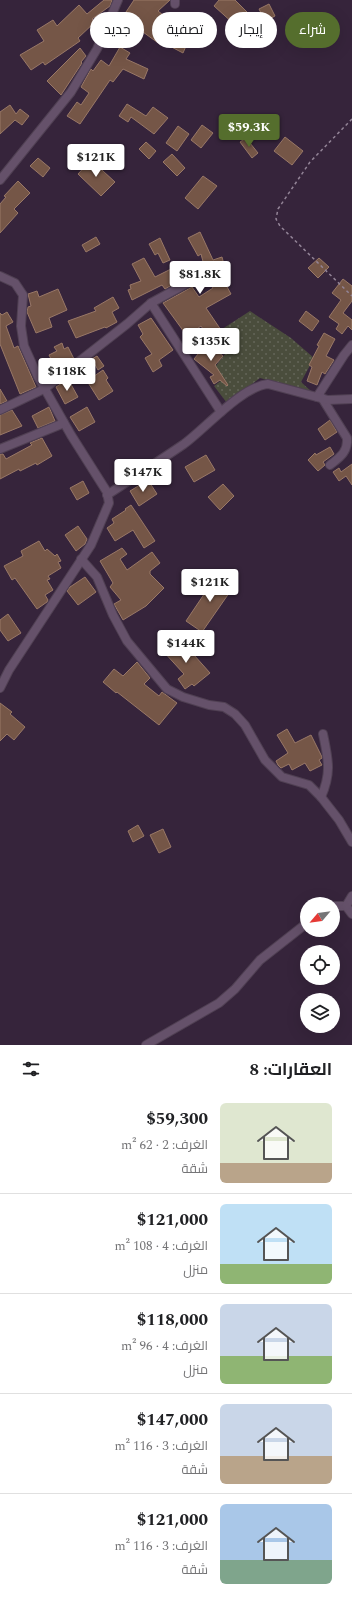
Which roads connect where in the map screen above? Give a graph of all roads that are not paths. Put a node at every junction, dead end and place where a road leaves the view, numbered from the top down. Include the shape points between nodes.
1 (118, 0) edge
2 (0, 180) edge
3 (0, 276) edge
4 (195, 279) dead end
5 (151, 303) junction
6 (352, 345) edge
7 (44, 389) junction
8 (320, 398) junction
9 (352, 399) edge
10 (0, 410) edge
11 (221, 412) junction
12 (64, 423) junction
13 (0, 449) edge
14 (330, 465) dead end
15 (107, 494) junction
16 (81, 559) junction
17 (0, 688) edge
18 (323, 734) dead end
19 (321, 797) junction
20 (352, 842) edge
21 (352, 896) edge
22 (340, 906) edge
23 (346, 906) junction
24 (352, 914) edge
25 (300, 929) edge
26 (146, 1045) edge

1 - 2 street via 97,49 71,92
3 - 7 street via 15,283 23,295 21,326 24,346
4 - 5 street
5 - 7 street
5 - 11 street
6 - 8 street
7 - 10 street
7 - 12 street
8 - 9 street
8 - 11 street via 268,384 259,385
8 - 14 street via 347,438 344,454
11 - 15 street via 186,442
12 - 13 street
12 - 15 street
15 - 16 street via 109,504 91,545
16 - 17 street
16 - 19 street via 97,577 127,641 167,689 209,705 224,706 245,725 265,760 282,777 309,785
18 - 19 street via 329,766 327,783
19 - 20 street
21 - 23 street
22 - 23 street
23 - 24 street
25 - 26 street via 260,960 219,1003

